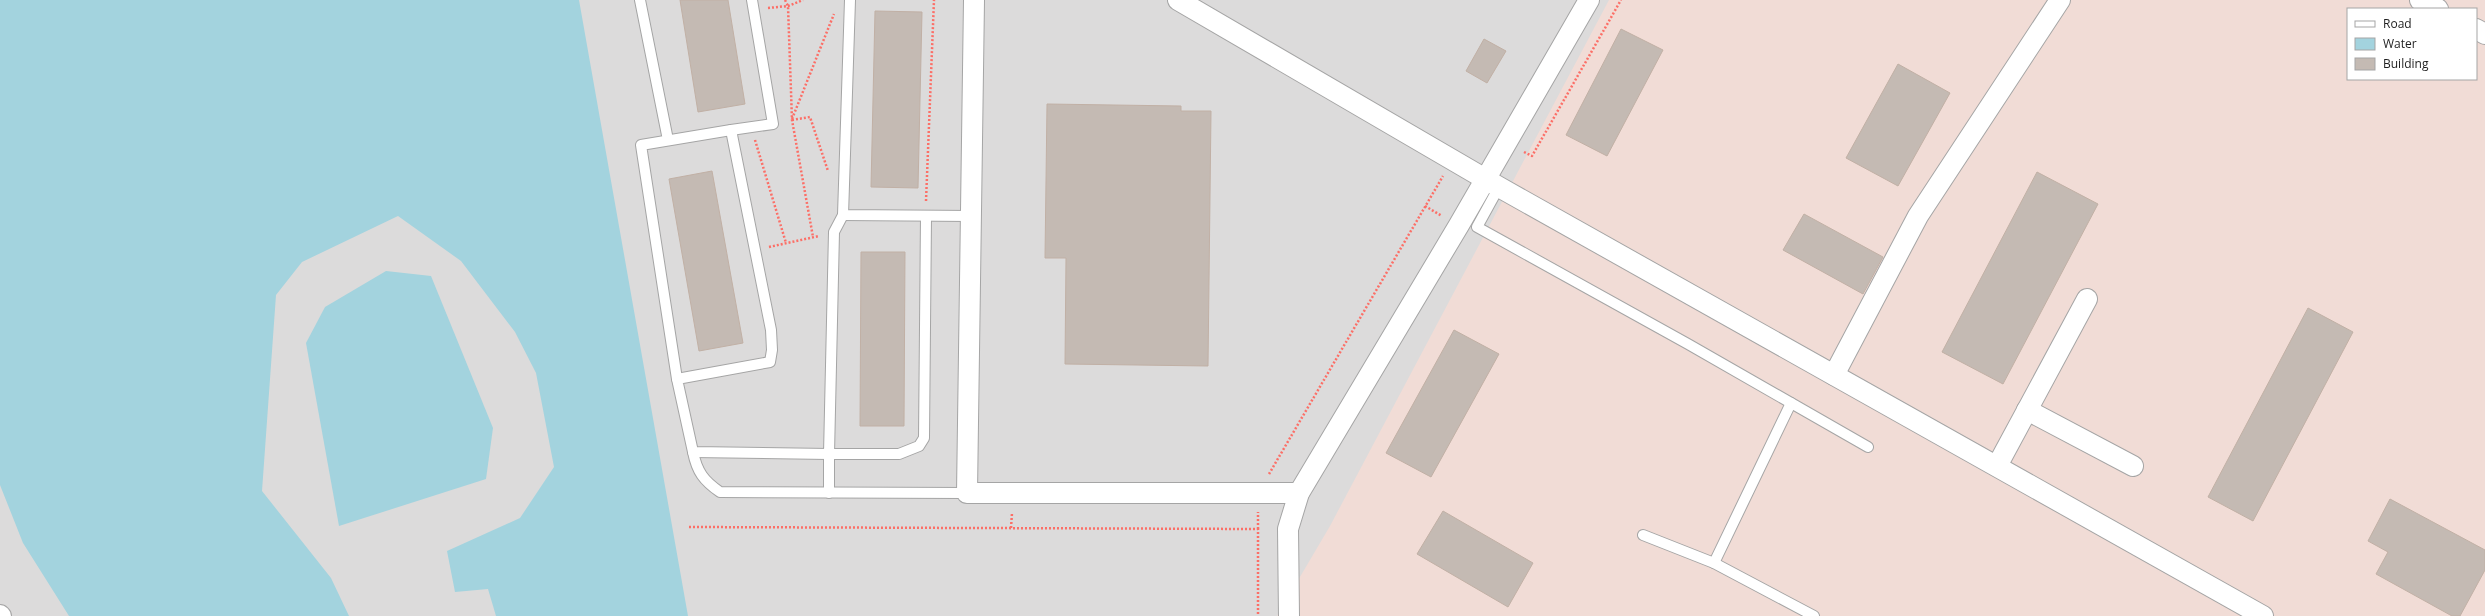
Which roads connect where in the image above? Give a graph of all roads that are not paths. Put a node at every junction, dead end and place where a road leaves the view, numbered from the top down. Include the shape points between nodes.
1 (640, 0) edge
2 (850, 0) edge
3 (974, 0) edge
4 (1178, 0) edge
5 (1589, 0) edge
6 (2060, 0) edge
7 (2420, 0) edge
8 (752, 5) edge
9 (2436, 8) edge
10 (731, 130) junction
11 (668, 140) junction
12 (1493, 183) junction
13 (843, 215) junction
14 (926, 216) junction
15 (971, 216) junction
16 (2087, 299) dead end
17 (1834, 375) junction
18 (677, 379) junction
19 (1791, 403) junction
20 (2027, 410) junction
21 (1868, 447) dead end
22 (693, 452) junction
23 (829, 454) junction
24 (1997, 466) junction
25 (2133, 466) dead end
26 (829, 493) junction
27 (966, 493) junction
28 (1299, 493) junction
29 (1643, 535) dead end
30 (1714, 562) junction
31 (1289, 616) edge
32 (1814, 616) edge
33 (2263, 616) edge

1 - 11 lane
2 - 13 lane
3 - 15 street
4 - 12 street
5 - 12 street via 1507,142
6 - 17 street via 1918,216
7 - 9 street
8 - 10 lane via 773,124
10 - 11 lane
10 - 18 lane via 770,330 770,362
11 - 18 lane via 641,145
12 - 17 street
12 - 19 lane via 1477,227
12 - 28 street
13 - 14 lane
13 - 23 lane via 834,232
14 - 15 lane
14 - 23 lane via 924,438 919,446 900,454
15 - 27 street
16 - 20 street
17 - 24 street
18 - 22 lane
19 - 21 lane
19 - 30 lane
20 - 24 street
20 - 25 street
22 - 23 lane
22 - 26 lane via 696,469 706,483 720,492
23 - 26 lane
24 - 33 street
26 - 27 lane
27 - 28 street
28 - 31 street via 1288,529
29 - 30 lane
30 - 32 lane

